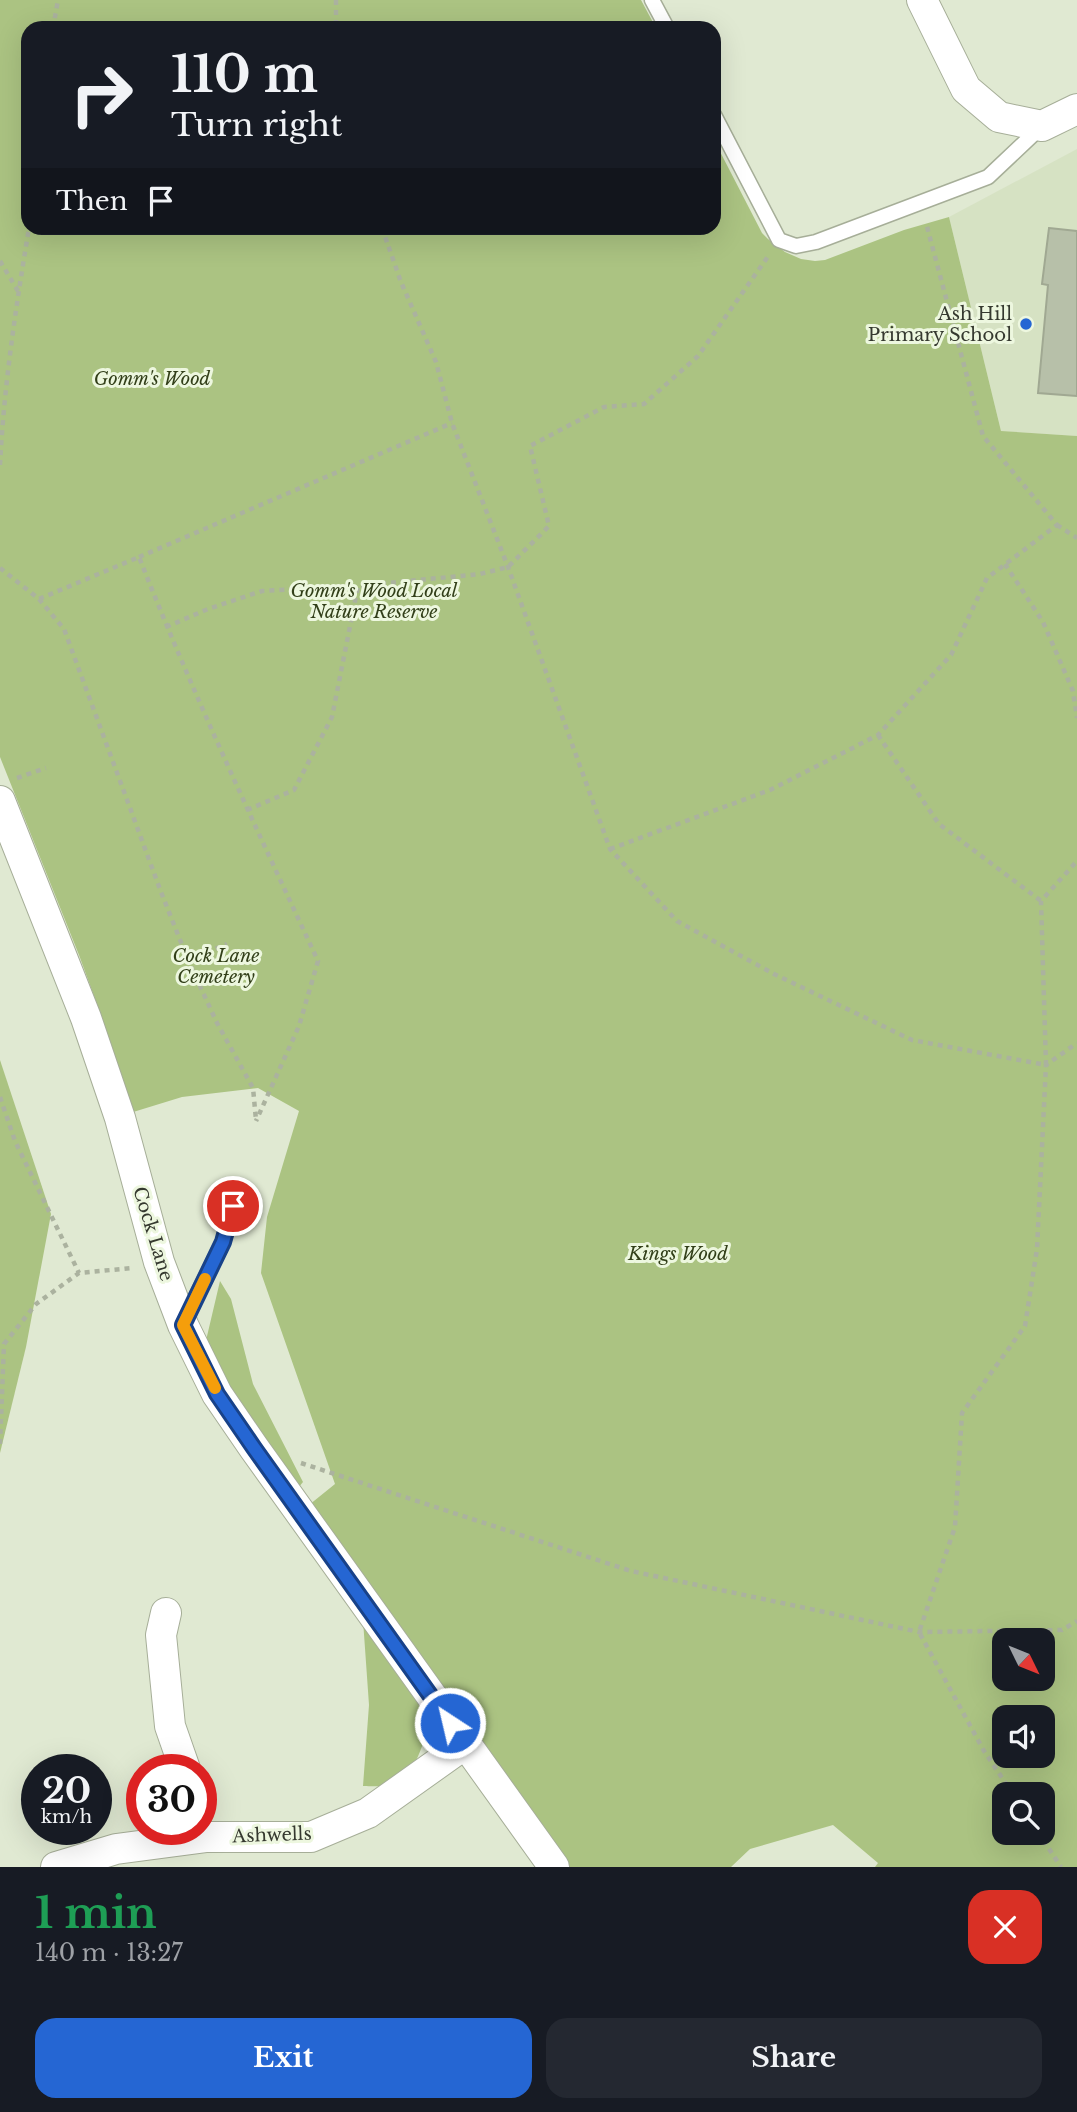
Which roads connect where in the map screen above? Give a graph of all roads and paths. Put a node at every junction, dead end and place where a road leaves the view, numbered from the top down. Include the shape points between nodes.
1 (58, 0) edge
2 (336, 0) edge
3 (652, 0) edge
4 (922, 0) edge
5 (54, 21) edge
6 (336, 21) edge
7 (663, 21) edge
8 (1077, 109) edge
9 (1042, 126) junction
10 (721, 128) edge
11 (919, 202) junction
12 (28, 235) edge
13 (384, 235) edge
14 (779, 240) junction
15 (0, 261) edge
16 (19, 291) junction
17 (452, 423) junction
18 (0, 465) edge
19 (1056, 525) junction
20 (1077, 538) edge
21 (139, 557) junction
22 (1005, 564) junction
23 (508, 566) junction
24 (0, 568) edge
25 (358, 586) junction
26 (39, 599) junction
27 (166, 627) junction
28 (1077, 718) edge
29 (878, 735) junction
30 (46, 768) dead end
31 (6, 790) edge
32 (247, 810) junction
33 (610, 849) junction
34 (1077, 861) edge
35 (1041, 901) junction
36 (227, 944) dead end
37 (188, 960) junction
38 (1077, 1043) edge
39 (1046, 1065) junction
40 (0, 1097) edge
41 (233, 1206) dead end
42 (159, 1262) junction
43 (79, 1273) junction
44 (183, 1325) junction
45 (0, 1444) edge
46 (254, 1448) junction
47 (166, 1614) dead end
48 (1077, 1621) edge
49 (919, 1632) junction
50 (466, 1744) junction
51 (180, 1754) edge
52 (1005, 1782) edge
53 (217, 1829) edge
54 (133, 1845) edge
55 (1047, 1845) edge
56 (56, 1867) edge
57 (554, 1867) edge
58 (1061, 1867) edge

1 - 5 path
2 - 6 path
3 - 7 lane
4 - 9 street via 966,89 999,117
8 - 9 street
9 - 11 lane via 988,177
10 - 14 lane
11 - 14 lane via 816,242 796,246
11 - 19 path via 983,436
12 - 16 path
13 - 17 path via 436,362
14 - 23 path via 698,356 645,404 604,407 530,446 549,526
15 - 16 path
16 - 18 path
17 - 21 path
17 - 23 path
19 - 20 path
19 - 22 path
21 - 26 path
21 - 27 path
22 - 28 path via 1043,622 1073,691
22 - 29 path via 987,578 951,655
23 - 25 path via 480,574
23 - 33 path
24 - 26 path
25 - 27 path via 262,591
25 - 32 path via 332,717 294,790
26 - 37 path via 64,629
27 - 32 path
29 - 33 path via 770,790
29 - 35 path via 939,824
30 - 31 path
31 - 42 street, Cock Lane via 120,1118
32 - 37 path via 318,961 299,1027 256,1121 253,1088
33 - 39 path via 677,921 774,974 912,1040
34 - 35 path
35 - 39 path
36 - 37 path
38 - 39 path
39 - 49 path via 1037,1249 1025,1326 962,1413 955,1527
40 - 43 path via 15,1140
41 - 44 lane via 223,1242
42 - 43 path via 149,1267
42 - 44 street, Cock Lane
43 - 45 path via 36,1304 4,1344
44 - 46 street, Cock Lane via 217,1394
46 - 49 path via 631,1571
46 - 50 street, Cock Lane
47 - 51 street via 161,1635 170,1726
48 - 49 path via 1062,1630
49 - 52 path
50 - 53 street, Ashwells via 368,1813 311,1837
50 - 57 street, Cock Lane
54 - 56 street, Ashwells
55 - 58 path

